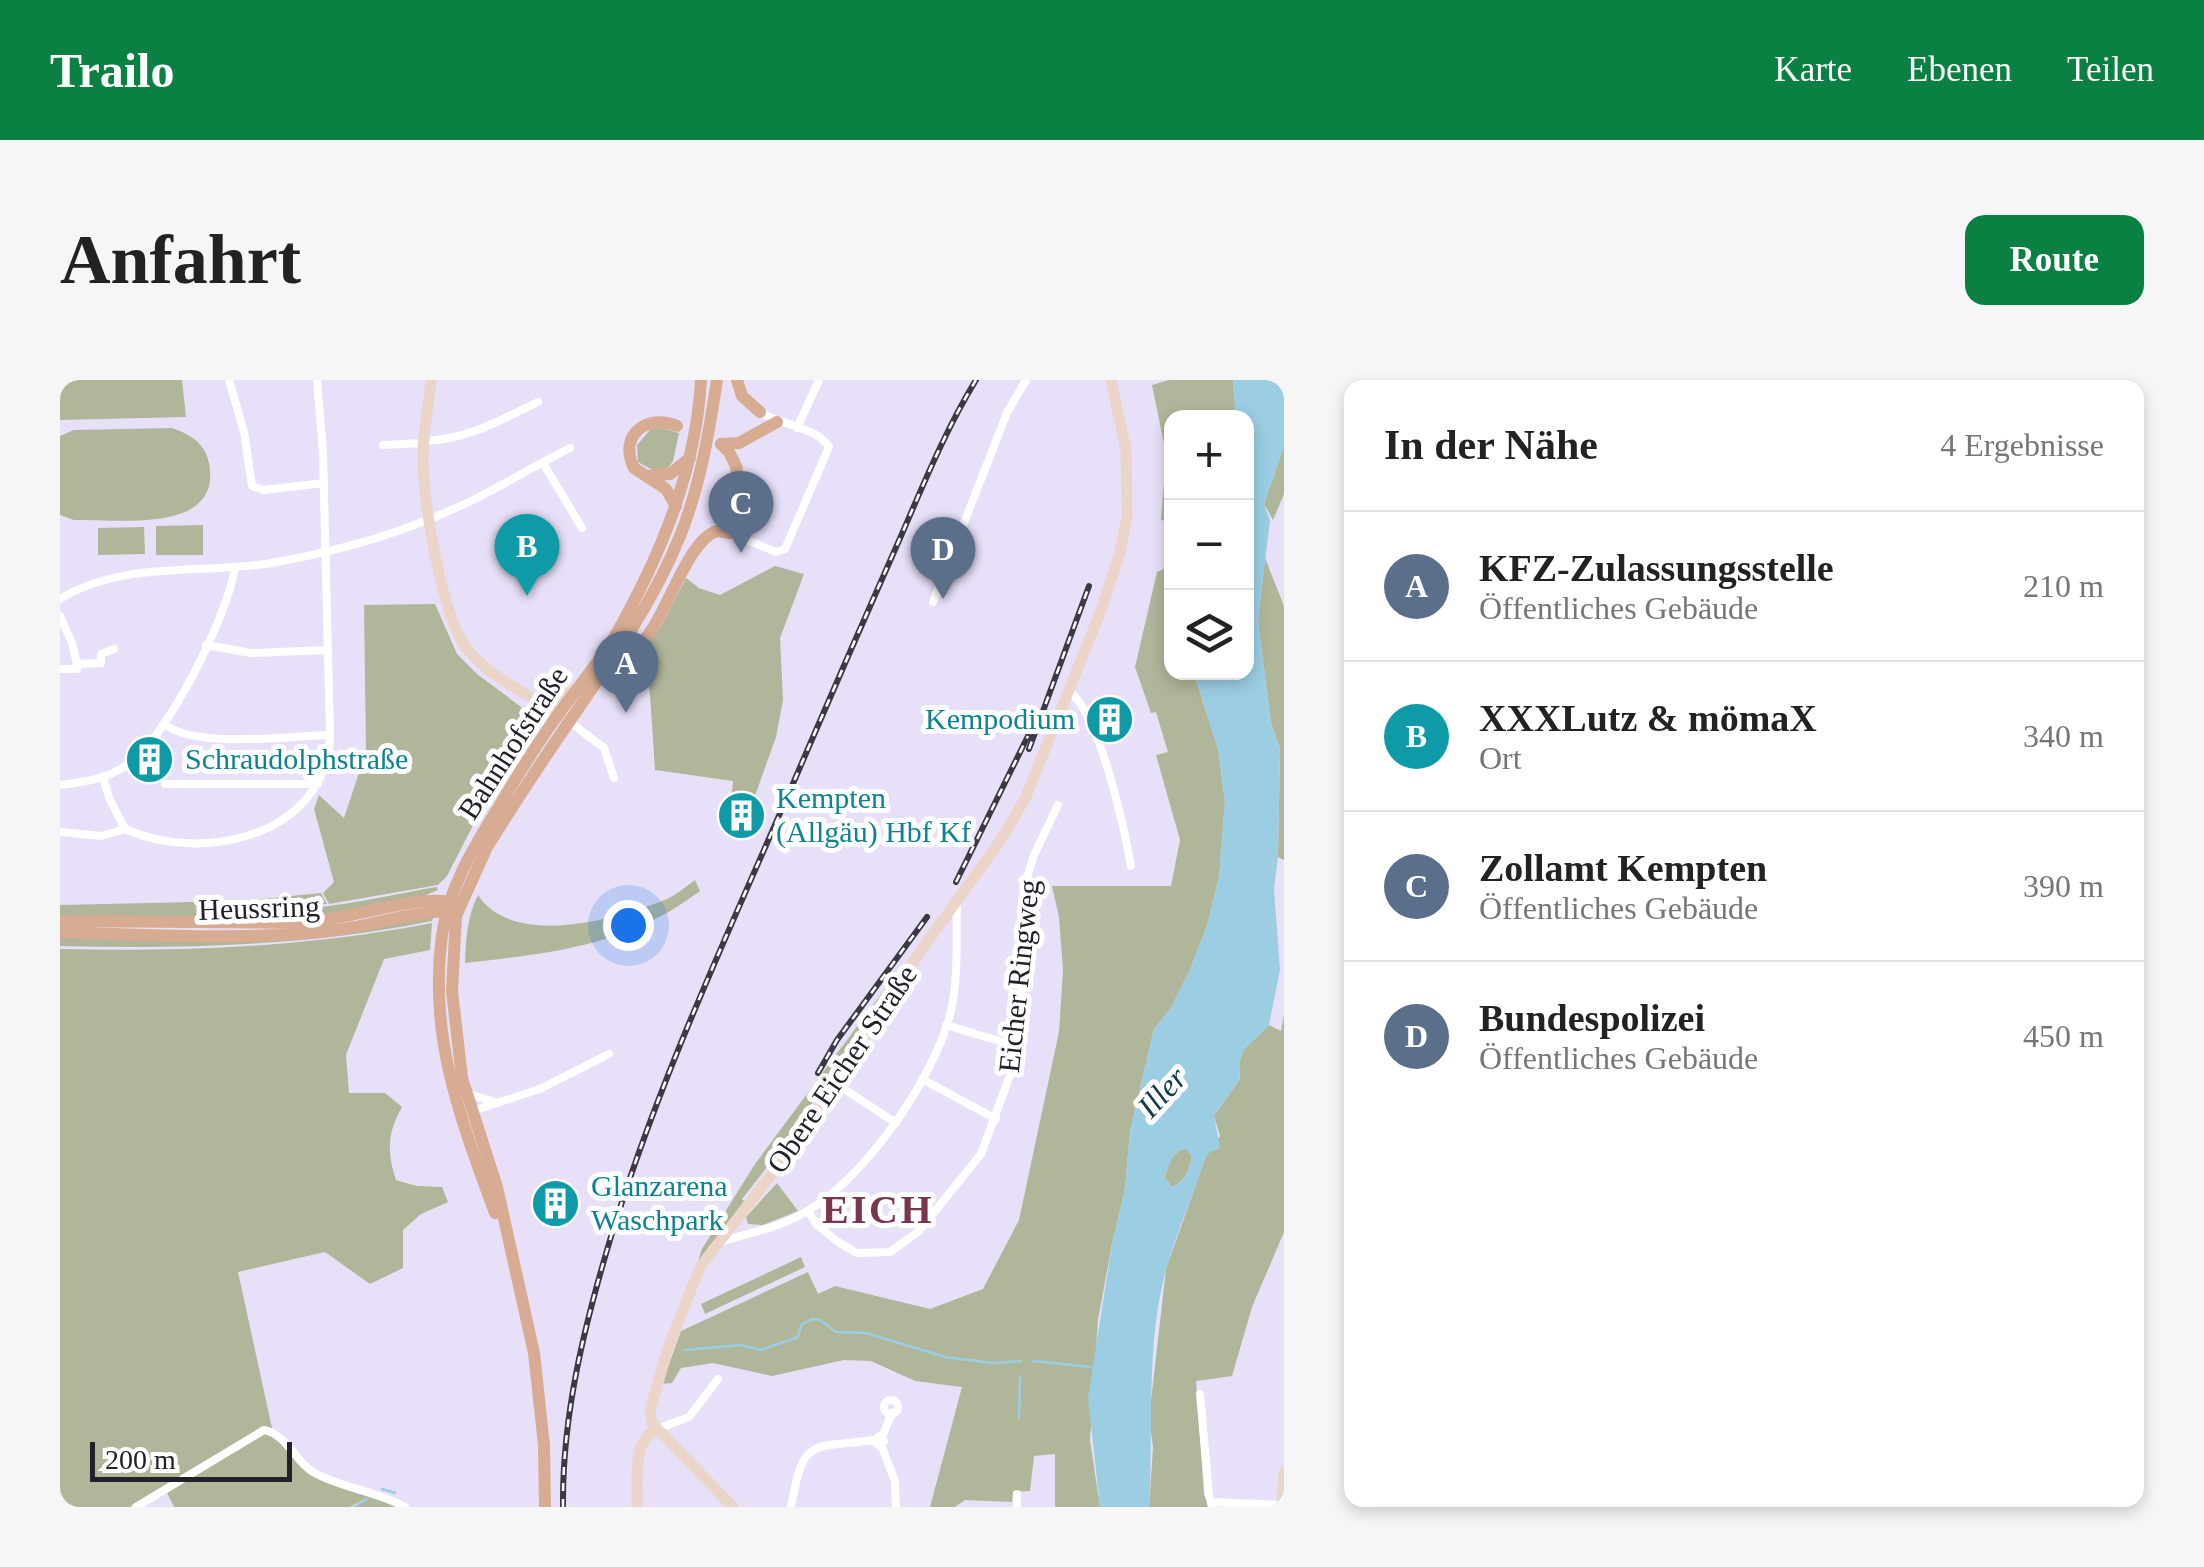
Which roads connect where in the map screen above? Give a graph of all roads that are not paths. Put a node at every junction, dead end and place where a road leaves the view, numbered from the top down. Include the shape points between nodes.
1 (228, 380) edge
2 (317, 380) edge
3 (431, 380) edge
4 (701, 380) edge
5 (717, 380) edge
6 (738, 380) edge
7 (819, 380) edge
8 (1026, 380) edge
9 (1111, 380) edge
10 (538, 402) dead end
11 (760, 412) joint
12 (777, 422) junction
13 (677, 426) dead end
14 (797, 428) junction
15 (424, 442) junction
16 (383, 446) dead end
17 (570, 448) dead end
18 (690, 458) junction
19 (543, 462) junction
20 (640, 474) junction
21 (324, 483) junction
22 (676, 506) junction
23 (431, 519) junction
24 (582, 528) dead end
25 (730, 533) junction
26 (326, 552) junction
27 (235, 568) junction
28 (60, 599) edge
29 (933, 602) dead end
30 (60, 616) edge
31 (206, 646) junction
32 (114, 649) dead end
33 (327, 650) junction
34 (614, 658) junction
35 (77, 664) junction
36 (62, 669) edge
37 (577, 688) junction
38 (1069, 691) junction
39 (532, 697) junction
40 (564, 718) junction
41 (164, 724) junction
42 (330, 735) junction
43 (102, 777) junction
44 (614, 778) dead end
45 (165, 784) dead end
46 (318, 784) junction
47 (60, 786) edge
48 (1058, 805) dead end
49 (125, 829) junction
50 (60, 832) edge
51 (464, 866) junction
52 (1131, 866) dead end
53 (956, 898) junction
54 (422, 901) junction
55 (451, 908) junction
56 (946, 915) junction
57 (60, 921) edge
58 (956, 931) junction
59 (60, 932) edge
60 (946, 1025) junction
61 (1016, 1046) junction
62 (608, 1054) dead end
63 (922, 1079) junction
64 (835, 1083) junction
65 (466, 1093) junction
66 (500, 1103) junction
67 (472, 1111) junction
68 (458, 1114) junction
69 (996, 1119) junction
70 (896, 1123) junction
71 (808, 1211) junction
72 (736, 1220) junction
73 (749, 1233) junction
74 (718, 1242) junction
75 (508, 1248) junction
76 (718, 1379) dead end
77 (1200, 1394) dead end
78 (892, 1413) dead end
79 (656, 1429) junction
80 (879, 1441) junction
81 (1284, 1474) edge
82 (1018, 1494) dead end
83 (1212, 1504) edge
84 (1282, 1506) edge
85 (136, 1507) edge
86 (404, 1507) edge
87 (544, 1507) edge
88 (637, 1507) edge
89 (733, 1507) edge
90 (791, 1507) edge
91 (896, 1507) edge
92 (1017, 1507) edge

1 - 21 street via 252,486
2 - 21 street
3 - 15 street
4 - 18 main road, Bahnhofstraße
5 - 34 main road, Bahnhofstraße via 708,442 680,536
6 - 11 main road via 742,396
7 - 14 street
8 - 29 street
9 - 38 street, Obere Eicher Straße via 1126,450 1126,518 1110,588
10 - 15 street via 475,432
11 - 12 street
12 - 14 street
12 - 25 main road via 740,443 721,444 737,468 723,515
13 - 20 main road via 659,421 636,430 628,450
14 - 25 street via 830,447 790,542 776,552
15 - 16 street
15 - 23 street
17 - 19 street
18 - 20 main road via 664,476
18 - 22 main road, Bahnhofstraße
19 - 23 street
19 - 24 street
20 - 22 main road via 666,489
21 - 26 street
22 - 37 main road, Bahnhofstraße via 634,600
23 - 26 street
23 - 39 street via 450,612 465,646
25 - 34 main road via 716,530 700,540 653,629 634,650
26 - 27 street
26 - 33 street
27 - 28 street via 135,572
27 - 31 street
30 - 35 street
31 - 33 street via 252,653
31 - 41 street
32 - 35 street via 102,654 101,663
33 - 42 street
34 - 40 main road, Bahnhofstraße
35 - 36 street
37 - 39 street via 558,698
37 - 40 main road, Bahnhofstraße
38 - 52 street via 1100,750
38 - 53 street, Obere Eicher Straße via 1025,799
39 - 40 street
40 - 44 street, Bahnhofstraße via 604,748
40 - 51 main road, Bahnhofstraße via 538,746
40 - 55 main road, Bahnhofstraße
41 - 42 street via 206,739
41 - 43 street via 139,756
42 - 46 street
43 - 47 street
43 - 49 street
45 - 46 street
46 - 49 street via 293,816 258,834 179,842
48 - 61 street, Eicher Ringweg via 1024,887
49 - 50 street via 101,836
51 - 54 main road
51 - 55 main road, Bahnhofstraße
53 - 56 street, Obere Eicher Straße
53 - 58 street
54 - 55 main road, Heussring
54 - 57 main road, Heussring via 308,924
55 - 59 main road, Heussring via 316,933
55 - 65 main road via 452,991
55 - 68 main road via 438,990
56 - 58 street
56 - 64 street, Obere Eicher Straße
58 - 60 street
60 - 61 street
60 - 63 street
61 - 69 street, Eicher Ringweg
62 - 66 street
63 - 69 street
63 - 70 street
64 - 70 street
64 - 72 street, Obere Eicher Straße
65 - 66 street
65 - 67 main road
66 - 67 street
67 - 68 street
67 - 75 main road
68 - 75 main road
69 - 71 street, Eicher Ringweg via 971,1170 899,1248 857,1253
70 - 71 street
71 - 73 street
72 - 73 street
72 - 74 street, Obere Eicher Straße
73 - 74 street
74 - 79 street, Obere Eicher Straße via 700,1267 668,1348 650,1410
75 - 87 main road via 536,1367
76 - 79 street via 689,1417
77 - 83 street
78 - 80 street
79 - 88 street, Obere Eicher Straße via 640,1448
79 - 89 street
80 - 90 street via 812,1450
80 - 91 street via 895,1481
81 - 84 street
82 - 92 street
83 - 84 street
85 - 86 street via 271,1430 311,1471

